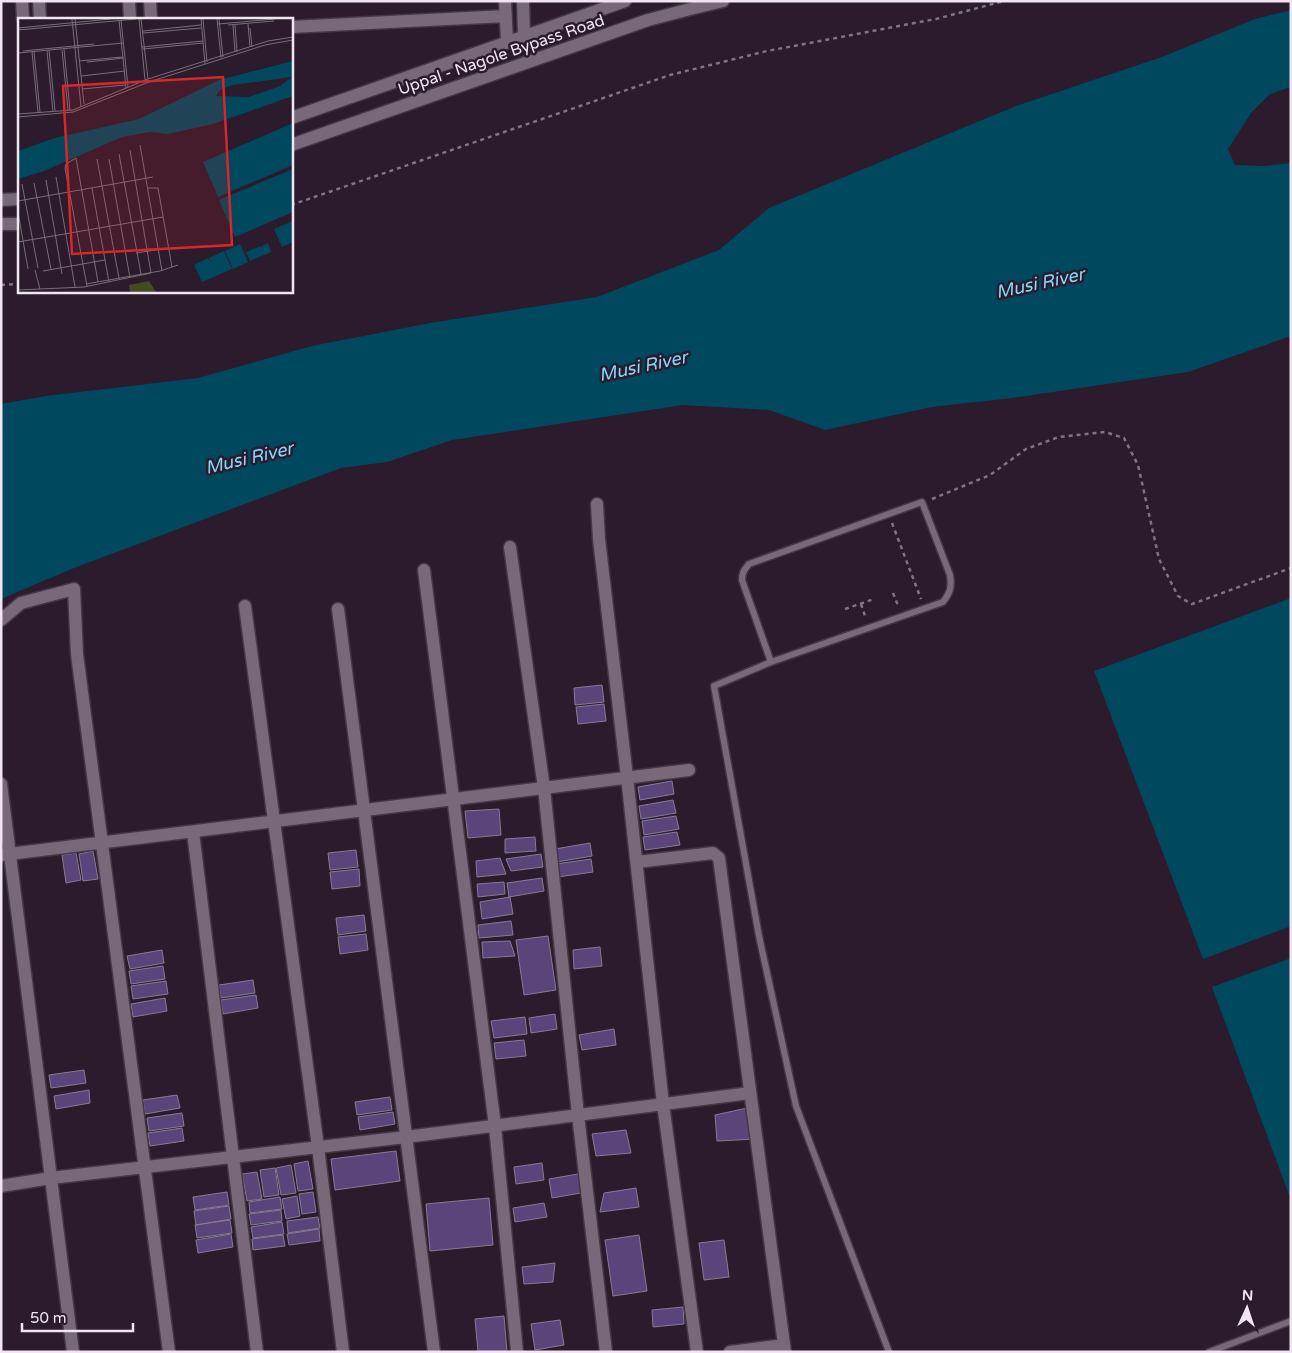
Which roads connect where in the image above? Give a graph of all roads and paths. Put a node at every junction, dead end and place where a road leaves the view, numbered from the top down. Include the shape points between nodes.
1 (22, 1) edge
2 (39, 1) edge
3 (129, 1) edge
4 (150, 1) edge
5 (505, 1) edge
6 (523, 1) edge
7 (625, 1) edge
8 (723, 1) edge
9 (1004, 1) edge
10 (506, 16) junction
11 (23, 18) edge
12 (40, 18) edge
13 (130, 18) edge
14 (151, 18) edge
15 (292, 27) edge
16 (524, 36) junction
17 (507, 42) junction
18 (292, 118) edge
19 (292, 145) edge
20 (18, 199) edge
21 (1, 200) edge
22 (292, 205) edge
23 (1, 224) edge
24 (18, 224) edge
25 (18, 284) edge
26 (1, 285) edge
27 (922, 502) junction
28 (597, 504) dead end
29 (889, 514) junction
30 (510, 547) dead end
31 (1291, 568) edge
32 (424, 570) dead end
33 (893, 593) dead end
34 (874, 599) dead end
35 (861, 604) junction
36 (246, 606) dead end
37 (925, 608) junction
38 (338, 609) dead end
39 (845, 610) dead end
40 (902, 616) junction
41 (1, 620) edge
42 (869, 628) junction
43 (771, 662) junction
44 (689, 770) dead end
45 (627, 778) junction
46 (1, 784) edge
47 (544, 788) junction
48 (453, 799) junction
49 (364, 810) junction
50 (274, 821) junction
51 (193, 832) junction
52 (102, 843) junction
53 (6, 855) edge
54 (636, 862) junction
55 (750, 1093) junction
56 (663, 1104) junction
57 (578, 1115) junction
58 (495, 1126) junction
59 (406, 1137) junction
60 (318, 1147) junction
61 (233, 1157) junction
62 (145, 1167) junction
63 (51, 1178) junction
64 (1, 1186) edge
65 (1291, 1321) edge
66 (785, 1349) edge
67 (74, 1352) edge
68 (169, 1352) edge
69 (258, 1352) edge
70 (343, 1352) edge
71 (434, 1352) edge
72 (518, 1352) edge
73 (606, 1352) edge
74 (697, 1352) edge
75 (730, 1352) edge
76 (889, 1352) edge
77 (1209, 1352) edge

1 - 11 street
2 - 12 street
3 - 13 street
4 - 14 street
5 - 10 street
6 - 16 street
7 - 16 street, Uppal - Nagole Bypass Road
8 - 19 street, Uppal - Nagole Bypass Road via 648,20
9 - 22 path via 936,19 766,51 670,75
10 - 15 street
10 - 17 street
16 - 17 street, Uppal - Nagole Bypass Road
17 - 18 street, Uppal - Nagole Bypass Road
20 - 21 street
23 - 24 street
25 - 26 path
27 - 29 lane
27 - 31 path via 990,475 1026,449 1059,436 1105,432 1124,438 1138,465 1159,559 1178,596 1192,604
27 - 37 lane via 952,585 943,602
28 - 45 street via 598,539
29 - 37 path
29 - 43 lane via 749,564 745,569 742,580
30 - 47 street
32 - 48 street
33 - 40 path
34 - 35 path
35 - 39 path
35 - 42 path
36 - 50 street
37 - 40 lane
38 - 49 street
40 - 42 lane
41 - 52 street via 22,603 74,589 78,654
42 - 43 lane
43 - 76 lane via 714,686 760,936 796,1106
44 - 45 street
45 - 47 street
45 - 54 street
46 - 53 street
47 - 48 street
47 - 57 street
48 - 49 street
48 - 58 street
49 - 50 street
49 - 59 street
50 - 51 street
50 - 60 street
51 - 52 street
51 - 61 street
52 - 53 street
52 - 62 street
53 - 63 street
54 - 55 street via 713,853 719,858
54 - 56 street
55 - 56 street
55 - 66 street
56 - 57 street
56 - 74 street
57 - 58 street
57 - 73 street
58 - 59 street
58 - 72 street
59 - 60 street
59 - 71 street
60 - 61 street
60 - 70 street
61 - 62 street
61 - 69 street
62 - 63 street
62 - 68 street
63 - 64 street
63 - 67 street
65 - 77 lane
66 - 75 street

